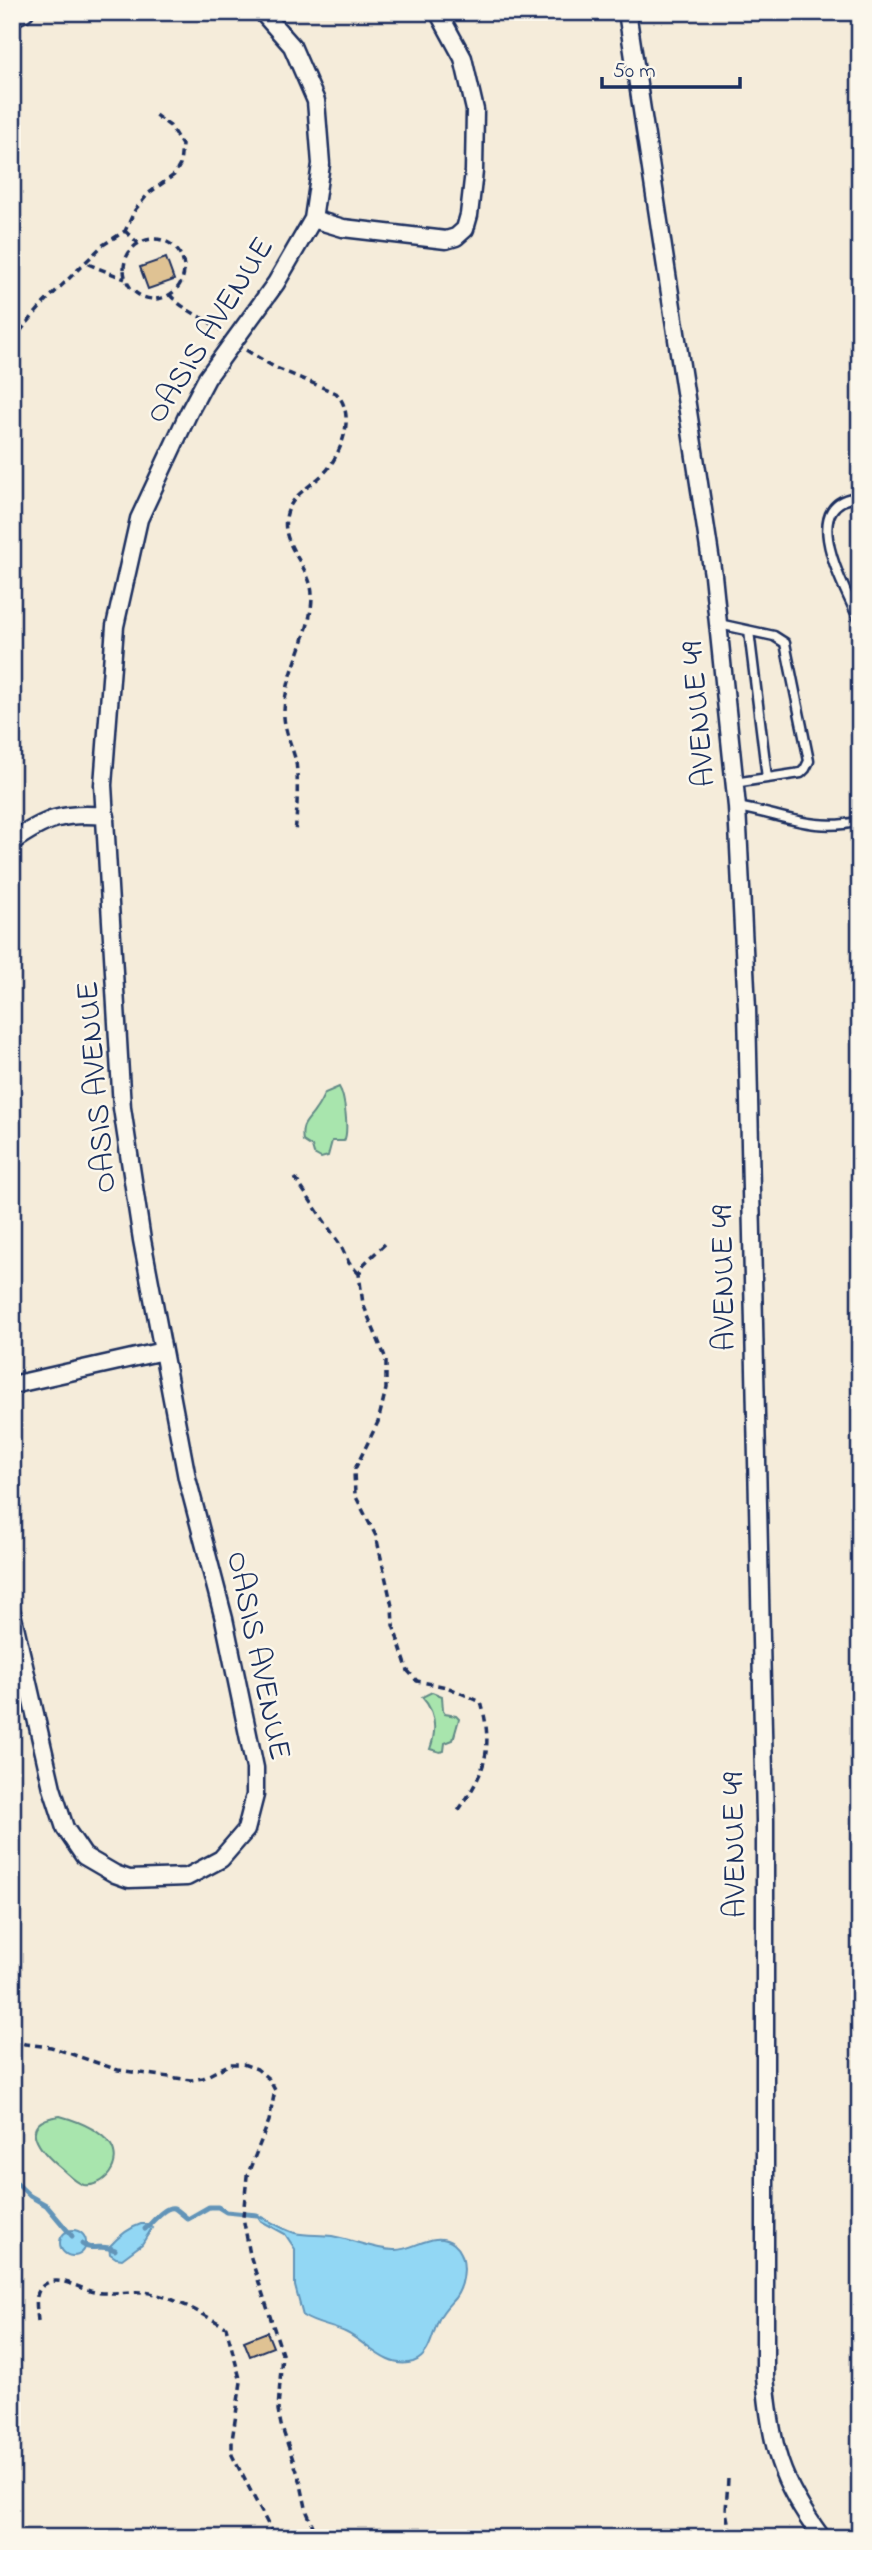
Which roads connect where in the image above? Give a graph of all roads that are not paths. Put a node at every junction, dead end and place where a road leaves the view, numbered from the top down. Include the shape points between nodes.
1 (25, 12) edge
2 (262, 12) edge
3 (438, 12) edge
4 (626, 12) edge
5 (12, 18) edge
6 (313, 219) junction
7 (860, 496) edge
8 (860, 622) edge
9 (719, 624) junction
10 (749, 631) junction
11 (767, 778) junction
12 (734, 783) junction
13 (737, 807) junction
14 (106, 816) junction
15 (860, 821) edge
16 (12, 842) edge
17 (163, 1351) junction
18 (12, 1385) edge
19 (12, 1613) edge
20 (822, 2538) edge

1 - 5 street
2 - 6 street, OASIS AVENUE via 292,46 316,101 321,164
3 - 6 street via 463,58 475,110 474,171 466,229 446,240 363,231
4 - 9 street, AVENUE 49
6 - 14 street, OASIS AVENUE via 275,284 207,378 139,519 115,626 103,785
7 - 8 lane via 838,502 830,512 827,532 832,558
9 - 10 lane
9 - 12 street, AVENUE 49
10 - 11 lane
10 - 11 lane via 785,643 809,761 801,772
11 - 12 lane
12 - 13 street, AVENUE 49
13 - 15 lane via 813,826
13 - 20 street, AVENUE 49 via 747,1009 765,1806 765,2376 778,2461 796,2502
14 - 16 street via 61,816
14 - 17 street, OASIS AVENUE via 122,1108
17 - 18 street
17 - 19 street, OASIS AVENUE via 187,1478 224,1619 255,1768 255,1795 246,1830 221,1859 187,1877 129,1879 84,1856 65,1828 52,1788

